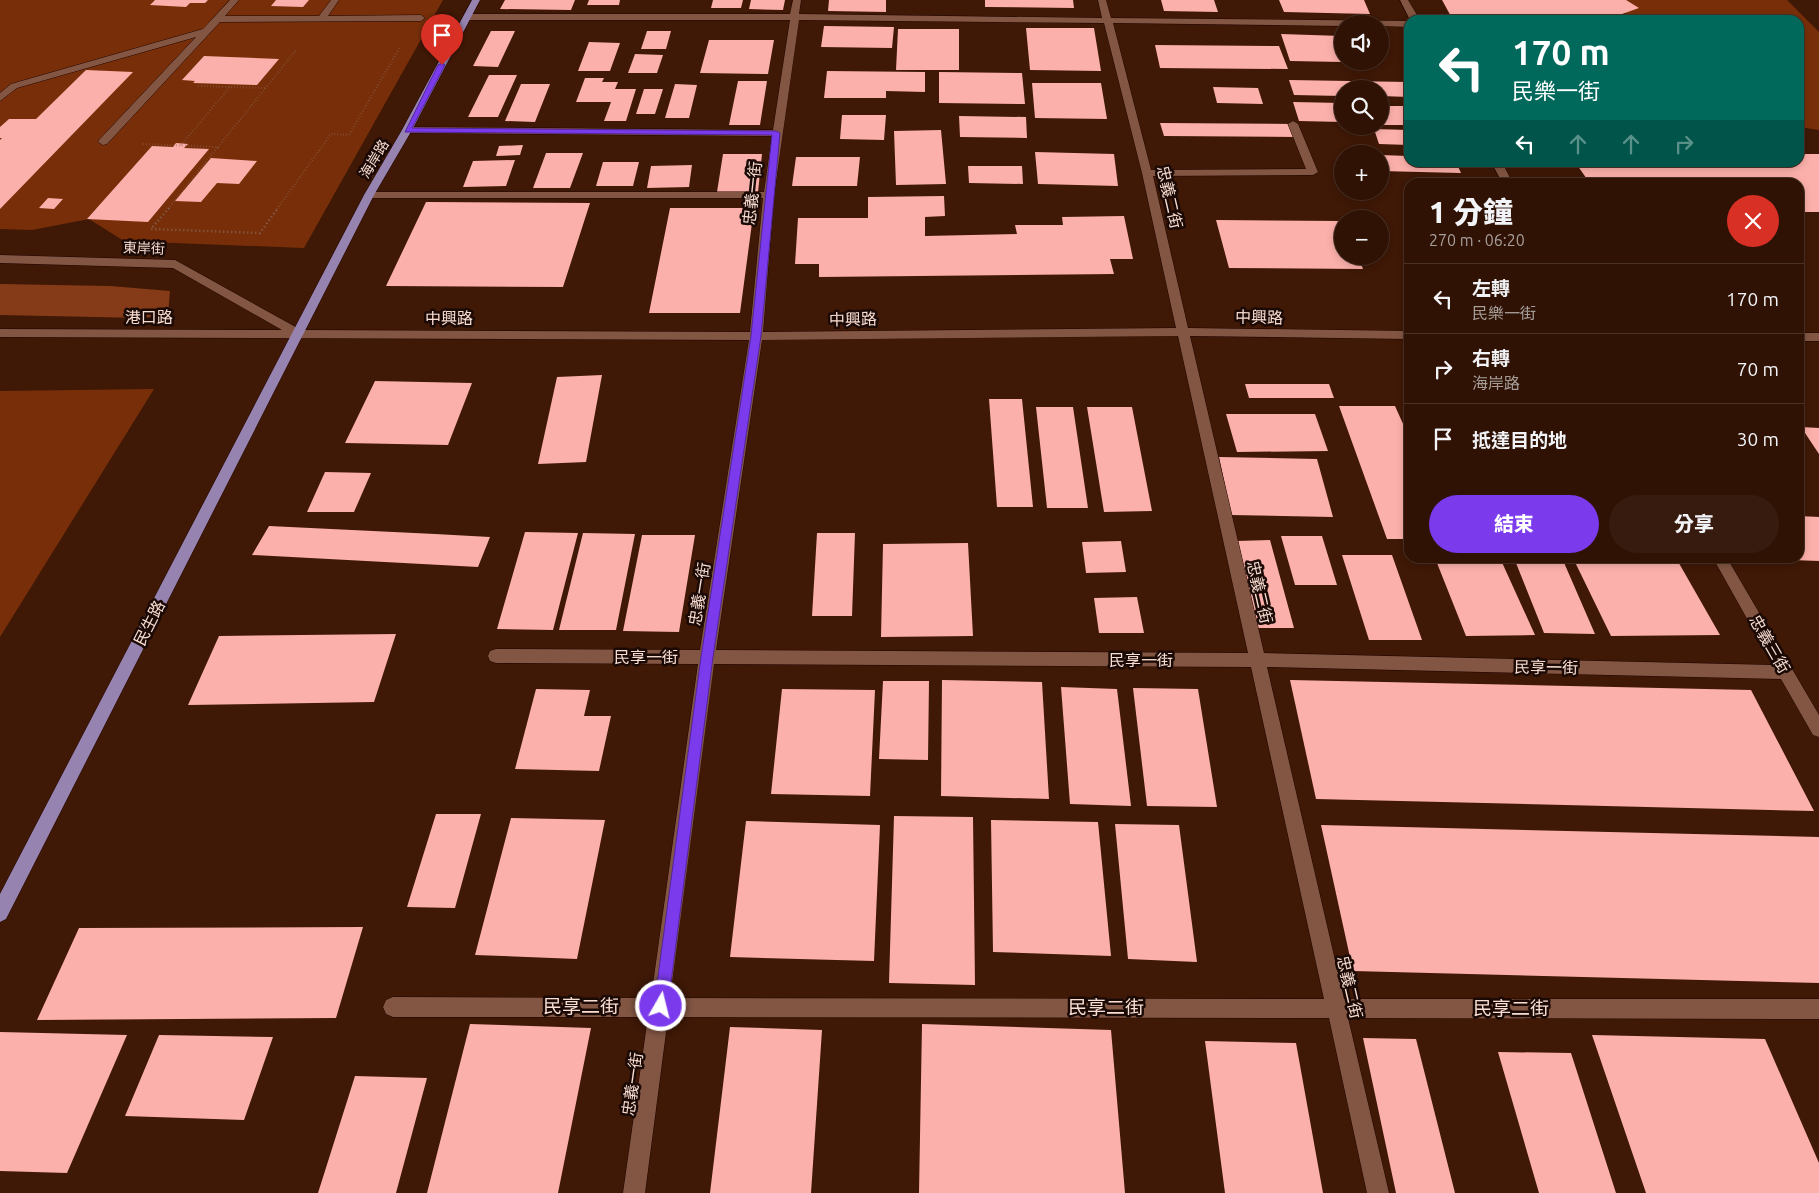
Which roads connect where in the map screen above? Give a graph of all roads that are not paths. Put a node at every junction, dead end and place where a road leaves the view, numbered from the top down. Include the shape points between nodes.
1 (235, 0) edge
2 (335, 0) edge
3 (476, 0) edge
4 (798, 0) edge
5 (1102, 0) edge
6 (1404, 0) edge
7 (1412, 15) edge
8 (467, 16) junction
9 (795, 17) junction
10 (421, 18) road end
11 (218, 19) junction
12 (321, 19) junction
13 (1106, 20) junction
14 (1404, 24) edge
15 (206, 31) junction
16 (0, 98) edge
17 (1293, 124) dead end
18 (407, 130) junction
19 (776, 133) junction
20 (103, 142) dead end
21 (1499, 167) edge
22 (1147, 173) junction
23 (1505, 178) edge
24 (369, 195) junction
25 (768, 195) junction
26 (0, 259) edge
27 (1183, 332) junction
28 (0, 333) edge
29 (298, 334) junction
30 (1404, 335) edge
31 (756, 336) junction
32 (1819, 337) edge
33 (1804, 338) edge
34 (1723, 563) edge
35 (496, 656) dead end
36 (707, 657) junction
37 (1257, 660) junction
38 (1785, 672) junction
39 (1819, 730) edge
40 (0, 913) edge
41 (661, 1006) junction
42 (393, 1007) dead end
43 (1336, 1008) junction
44 (1819, 1009) edge
45 (634, 1193) edge
46 (1378, 1193) edge

1 - 11 street
2 - 12 street
3 - 8 main road, 海岸路
4 - 9 street, 忠義一街
5 - 13 street, 忠義二街
6 - 7 street
8 - 9 street
8 - 18 main road, 海岸路
9 - 13 street
9 - 19 street, 忠義一街
10 - 12 street
11 - 12 street
11 - 15 street
13 - 14 street
13 - 22 street, 忠義二街
15 - 16 street via 14,86
15 - 20 street
17 - 22 street via 1312,172
18 - 19 street
18 - 24 main road, 海岸路
19 - 25 street, 忠義一街
21 - 23 street
22 - 27 street, 忠義二街
24 - 25 street
24 - 29 main road, 海岸路
25 - 31 street, 忠義一街
26 - 29 street, 東岸街 via 175,264
27 - 30 street, 中興路
27 - 31 street, 中興路
27 - 37 street, 忠義二街
28 - 29 street, 港口路
29 - 31 street, 中興路
29 - 40 main road, 民生路
31 - 36 street, 忠義一街
32 - 33 street
34 - 38 street, 忠義三街
35 - 36 street, 民享一街
36 - 37 street, 民享一街
36 - 41 street, 忠義一街
37 - 38 street, 民享一街
37 - 43 street, 忠義二街
38 - 39 street, 忠義三街
41 - 42 street, 民享二街
41 - 43 street, 民享二街
41 - 45 street, 忠義一街
43 - 44 street, 民享二街
43 - 46 street, 忠義二街

